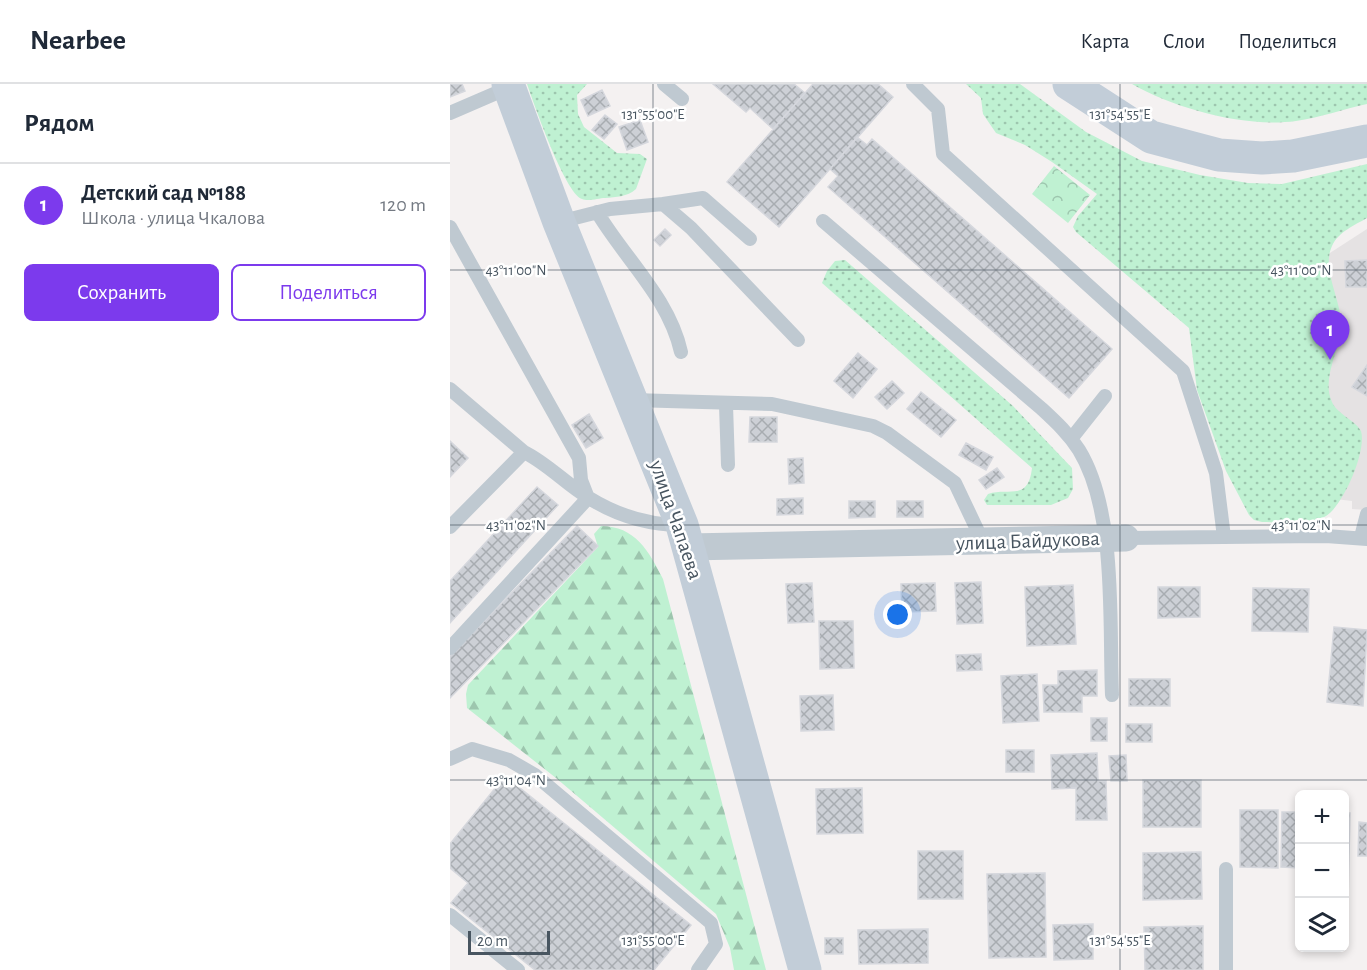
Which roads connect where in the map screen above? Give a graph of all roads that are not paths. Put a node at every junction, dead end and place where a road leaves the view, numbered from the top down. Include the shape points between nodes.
1 (664, 84) edge
2 (913, 84) edge
3 (1069, 84) edge
4 (509, 85) edge
5 (682, 99) dead end
6 (450, 112) edge
7 (1367, 141) edge
8 (663, 204) junction
9 (597, 212) junction
10 (823, 221) dead end
11 (559, 222) junction
12 (450, 228) edge
13 (750, 239) dead end
14 (798, 340) dead end
15 (681, 352) dead end
16 (450, 389) edge
17 (1106, 396) dead end
18 (632, 400) junction
19 (726, 405) junction
20 (1071, 439) junction
21 (524, 452) junction
22 (728, 465) dead end
23 (588, 498) junction
24 (1367, 514) edge
25 (450, 527) edge
26 (685, 536) junction
27 (1224, 537) junction
28 (1364, 538) edge
29 (1116, 539) junction
30 (984, 543) junction
31 (450, 648) edge
32 (1112, 695) dead end
33 (450, 759) edge
34 (1226, 869) dead end
35 (450, 915) edge
36 (518, 970) edge
37 (698, 970) edge
38 (805, 970) edge
39 (1226, 970) edge

1 - 5 lane
2 - 27 lane via 938,109 944,154 1184,371 1216,473
3 - 7 main road via 1151,137 1219,154 1293,156
4 - 6 lane
4 - 11 main road, улица Чапаева
8 - 9 lane
8 - 13 lane via 702,198
8 - 14 lane
9 - 11 lane
9 - 15 lane via 669,315
10 - 20 lane via 1042,409
11 - 18 main road, улица Чапаева
12 - 23 lane via 579,458
16 - 21 lane
17 - 20 lane
18 - 19 lane
18 - 26 main road, улица Чапаева
19 - 22 lane
19 - 30 lane via 772,404 857,422 887,433 955,483
20 - 29 lane via 1089,471
21 - 23 lane
21 - 25 lane
23 - 26 lane via 627,518
23 - 31 lane
24 - 28 lane
26 - 30 street, улица Байдукова
26 - 38 main road, улица Чапаева
27 - 28 lane, улица Байдукова
27 - 29 lane, улица Байдукова
29 - 30 street, улица Байдукова
29 - 32 lane
33 - 37 lane via 472,749 509,760 535,775 702,915 711,923 716,944
34 - 39 lane
35 - 36 lane

